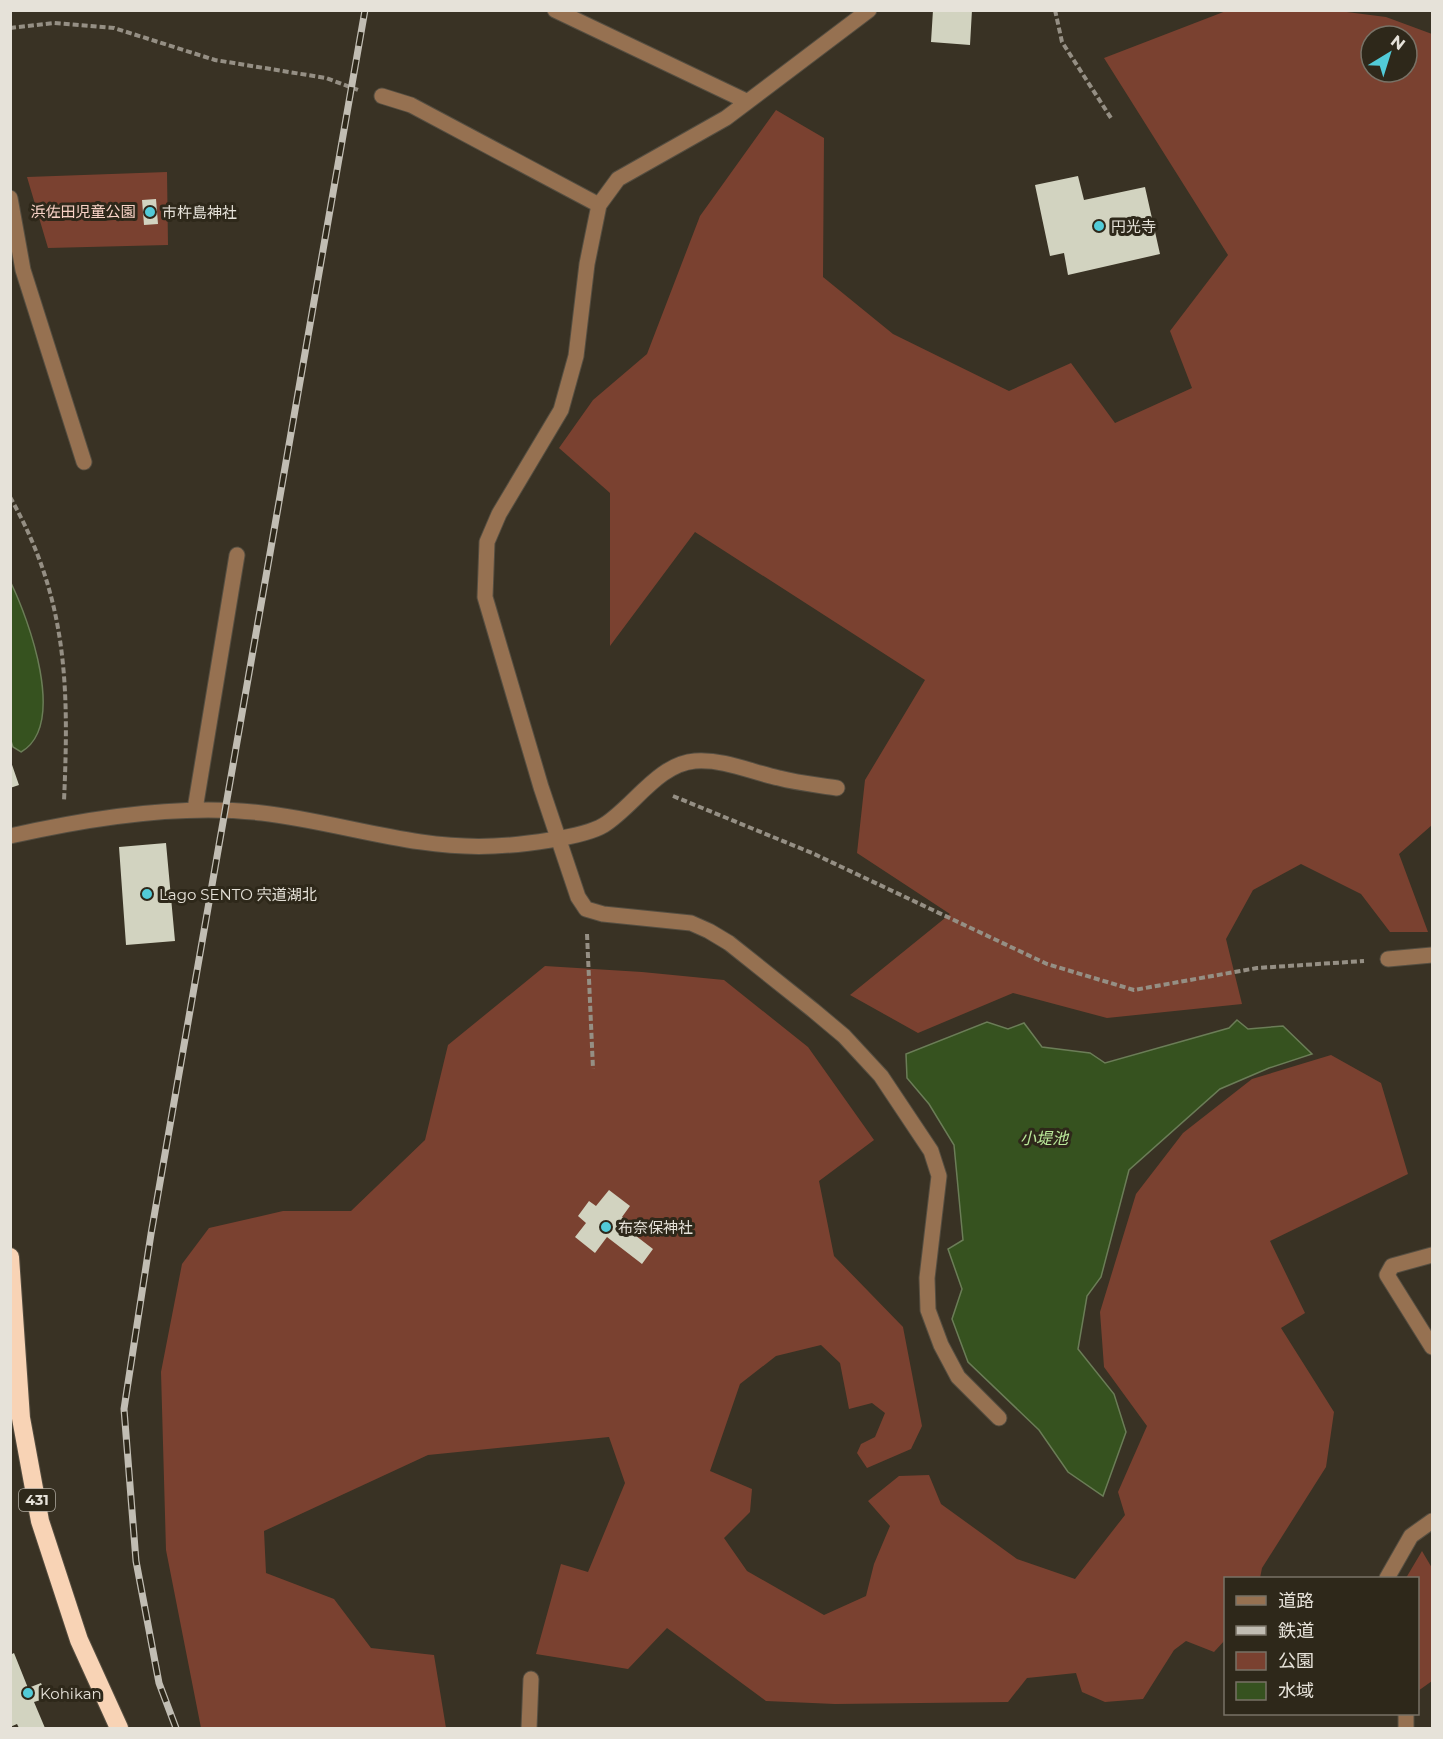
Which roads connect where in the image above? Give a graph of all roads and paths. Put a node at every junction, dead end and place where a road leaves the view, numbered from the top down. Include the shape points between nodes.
1 (555, 10) edge
2 (868, 10) edge
3 (1055, 10) edge
4 (10, 28) edge
5 (382, 96) joint
6 (746, 101) junction
7 (1112, 118) dead end
8 (10, 198) edge
9 (599, 205) junction
10 (84, 462) dead end
11 (10, 497) edge
12 (237, 555) dead end
13 (650, 786) junction
14 (837, 788) dead end
15 (195, 809) junction
16 (63, 824) junction
17 (10, 836) edge
18 (558, 838) junction
19 (586, 909) junction
20 (1432, 955) edge
21 (1388, 959) joint
22 (593, 1070) dead end
23 (1432, 1255) edge
24 (10, 1257) edge
25 (1432, 1347) edge
26 (999, 1418) dead end
27 (1432, 1521) edge
28 (1388, 1577) edge
29 (531, 1679) dead end
30 (119, 1728) edge
31 (529, 1728) edge

1 - 6 street
2 - 6 street
3 - 7 path via 1062,42
4 - 5 path via 54,23 114,28 215,60 326,78
5 - 9 street via 411,105
6 - 9 street via 726,118 618,179
8 - 10 street via 23,270
9 - 18 street via 576,356 561,410 500,514 488,542 485,597
11 - 16 path via 49,583 66,669
12 - 15 street
13 - 14 street via 674,766 696,761 734,764 778,778
13 - 18 street via 603,826
13 - 21 path via 812,853 1047,964 1134,990 1257,968
15 - 16 street
15 - 18 street via 262,813 443,846 495,846
16 - 17 street
18 - 19 street via 578,897
19 - 22 path
19 - 26 street via 691,923 709,931 844,1036 881,1076 931,1151 939,1176 927,1278 928,1310 958,1377
20 - 21 street
23 - 25 street via 1392,1266 1387,1275
24 - 30 highway, 431 via 21,1418 40,1521 79,1640
27 - 28 street via 1412,1536
29 - 31 street

